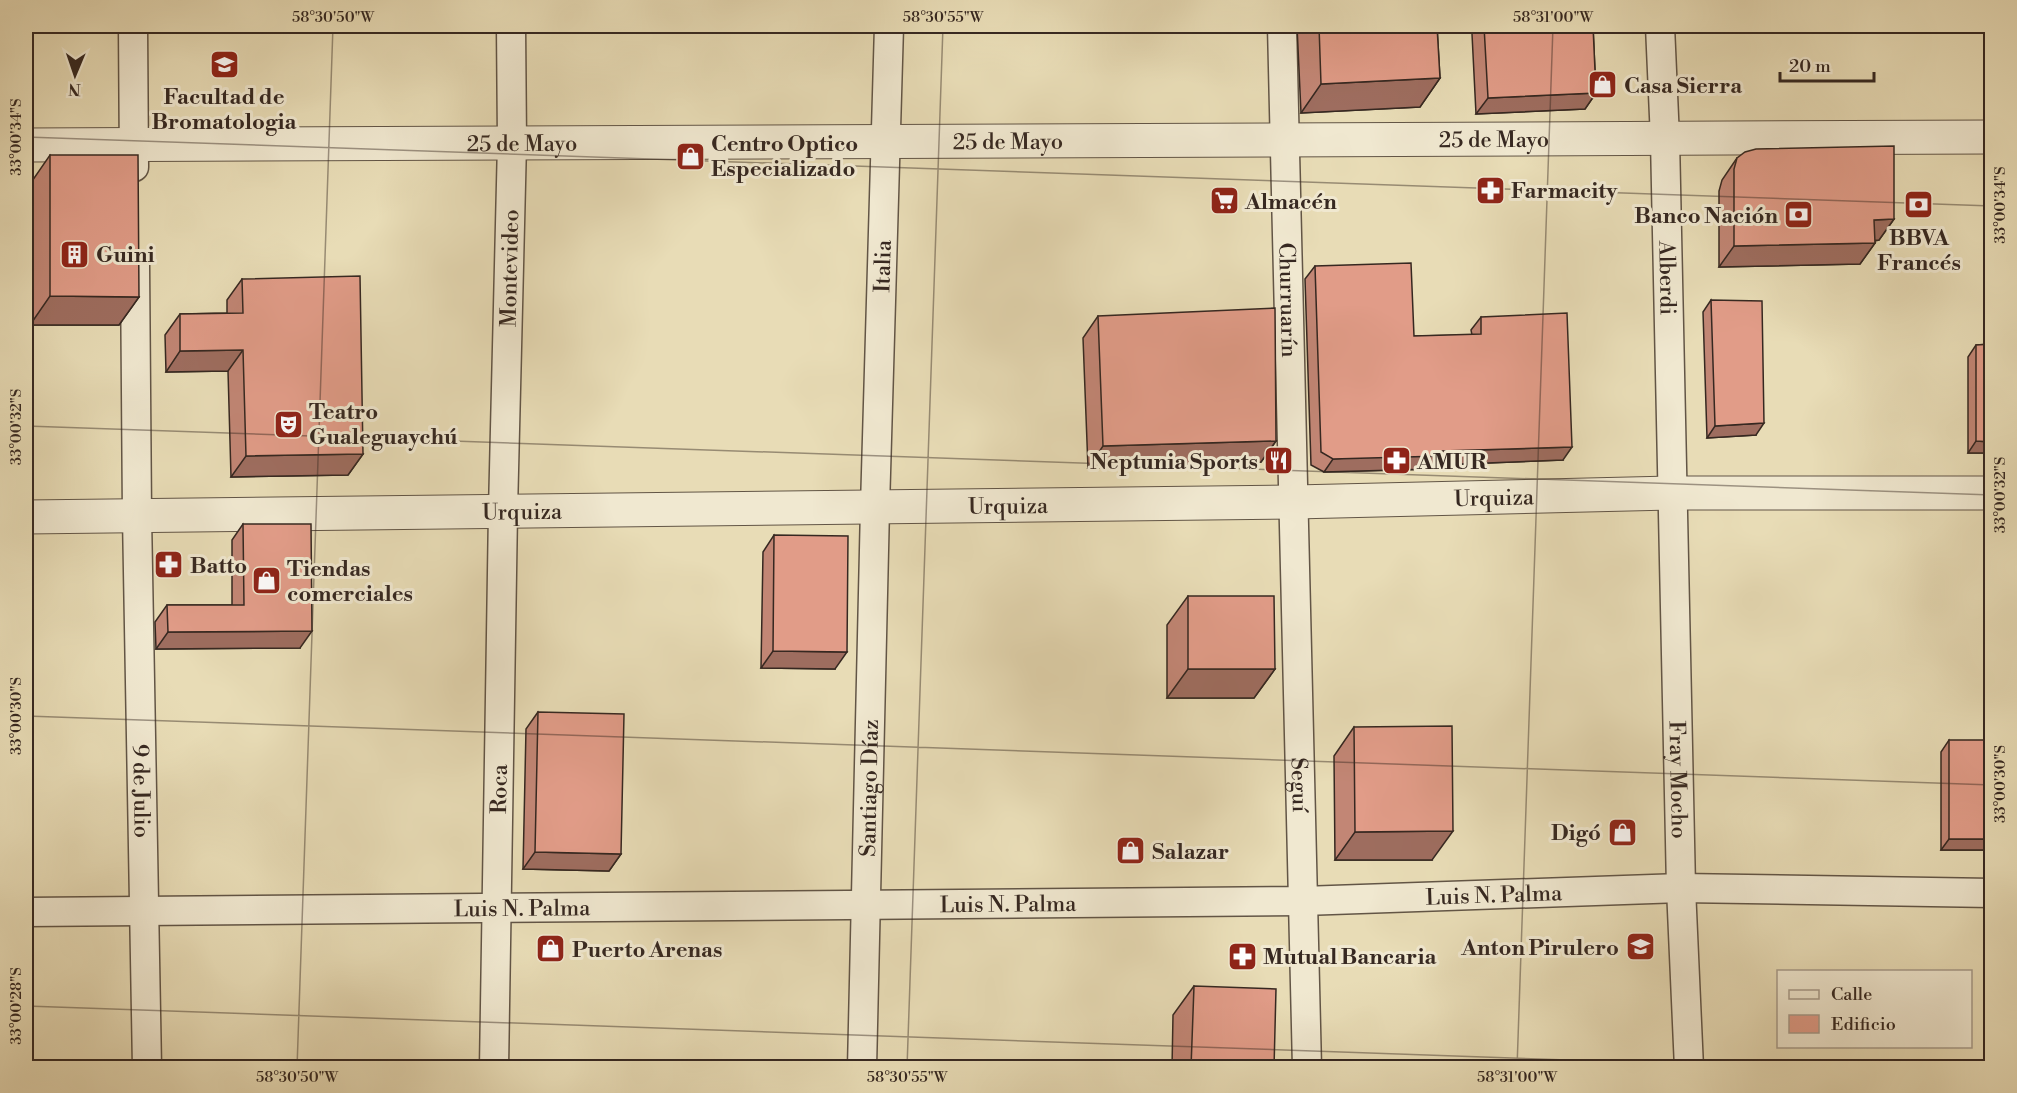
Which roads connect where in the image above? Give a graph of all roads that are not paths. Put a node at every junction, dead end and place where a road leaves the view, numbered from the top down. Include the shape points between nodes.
1 (133, 26) edge
2 (512, 26) edge
3 (889, 26) edge
4 (1282, 26) edge
5 (1660, 26) edge
6 (1992, 137) edge
7 (1285, 139) junction
8 (1665, 139) junction
9 (885, 141) junction
10 (512, 143) junction
11 (26, 145) edge
12 (134, 145) junction
13 (134, 192) edge
14 (135, 240) edge
15 (1671, 493) junction
16 (1992, 493) edge
17 (1294, 502) junction
18 (874, 507) junction
19 (503, 511) junction
20 (137, 516) junction
21 (26, 517) edge
22 (1681, 888) junction
23 (1992, 893) edge
24 (1304, 901) junction
25 (866, 904) junction
26 (497, 908) junction
27 (145, 911) junction
28 (26, 912) edge
29 (147, 1068) edge
30 (494, 1068) edge
31 (862, 1068) edge
32 (1307, 1068) edge
33 (1689, 1068) edge

1 - 12 street
2 - 10 street, Montevideo
3 - 9 street, Italia
4 - 7 street, Churruarín
5 - 8 street, Alberdi
6 - 8 street, 25 de Mayo
7 - 8 street, 25 de Mayo
7 - 9 street, 25 de Mayo
7 - 17 street, Churruarín
8 - 15 street, Alberdi
9 - 10 street, 25 de Mayo
9 - 18 street, Italia
10 - 12 street, 25 de Mayo
10 - 19 street, Montevideo
11 - 12 street, 25 de Mayo
12 - 13 street
14 - 20 street, 9 de Julio
15 - 16 street, Urquiza
15 - 17 street, Urquiza
15 - 22 street, Fray Mocho
17 - 18 street, Urquiza
17 - 24 street, Seguí
18 - 19 street, Urquiza
18 - 25 street, Santiago Díaz
19 - 20 street, Urquiza
19 - 26 street, Roca
20 - 21 street, Urquiza
20 - 27 street, 9 de Julio
22 - 23 street, Luis N. Palma
22 - 24 street, Luis N. Palma
22 - 33 street, Fray Mocho
24 - 25 street, Luis N. Palma
24 - 32 street, Seguí
25 - 26 street, Luis N. Palma
25 - 31 street, Santiago Díaz
26 - 27 street, Luis N. Palma
26 - 30 street, Roca
27 - 28 street, Luis N. Palma
27 - 29 street, 9 de Julio

